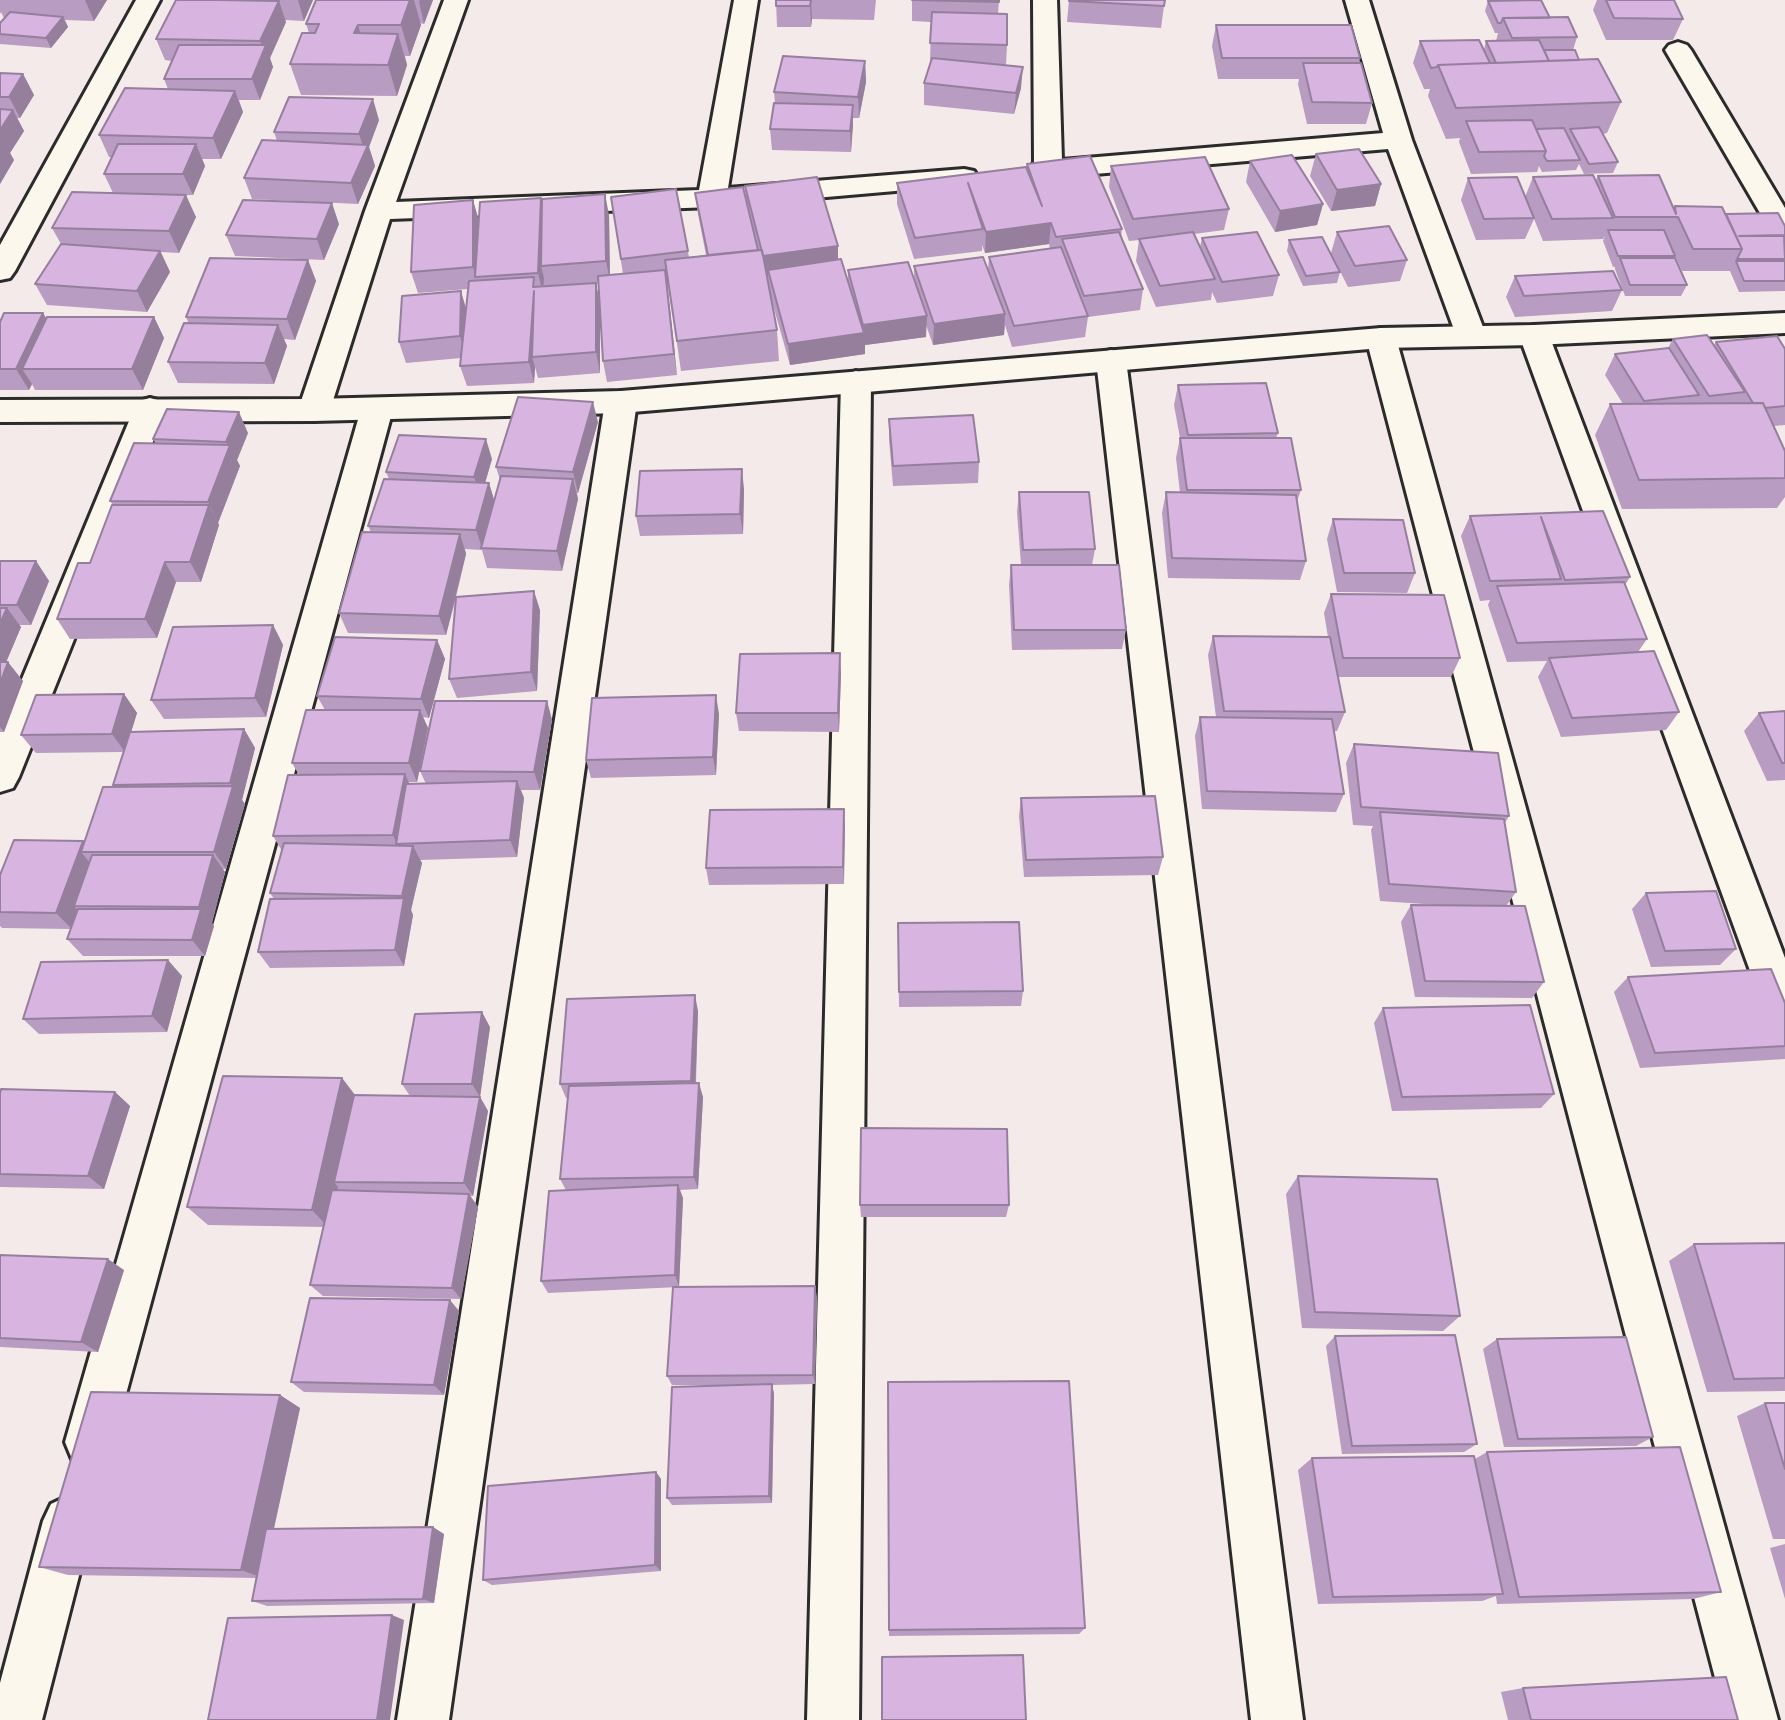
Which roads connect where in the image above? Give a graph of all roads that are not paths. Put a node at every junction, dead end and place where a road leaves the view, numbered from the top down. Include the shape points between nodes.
1 (148, 0) edge
2 (456, 0) edge
3 (746, 0) edge
4 (1045, 0) edge
5 (1357, 0) edge
6 (1678, 50) dead end
7 (1398, 140) junction
8 (1021, 172) junction
9 (712, 198) junction
10 (379, 211) junction
11 (1785, 232) edge
12 (0, 271) edge
13 (1785, 323) edge
14 (1471, 335) junction
15 (1534, 335) junction
16 (1381, 338) junction
17 (1111, 360) junction
18 (856, 382) junction
19 (621, 402) junction
20 (150, 409) junction
21 (377, 409) junction
22 (314, 410) junction
23 (0, 411) edge
24 (0, 777) edge
25 (1785, 1012) edge
26 (16, 1720) edge
27 (423, 1720) edge
28 (833, 1720) edge
29 (1277, 1720) edge
30 (1752, 1720) edge

1 - 12 street
2 - 10 street
3 - 9 street
4 - 8 street
5 - 7 street
6 - 11 street
7 - 8 street
7 - 14 street
8 - 9 street
9 - 10 street
10 - 22 street
13 - 15 street
14 - 15 street
14 - 16 street
15 - 25 street
16 - 17 street
16 - 30 street
17 - 18 street
17 - 29 street
18 - 19 street
18 - 28 street
19 - 21 street
19 - 27 street
20 - 22 street
20 - 23 street
20 - 24 street
21 - 22 street
21 - 26 street via 99,1402

